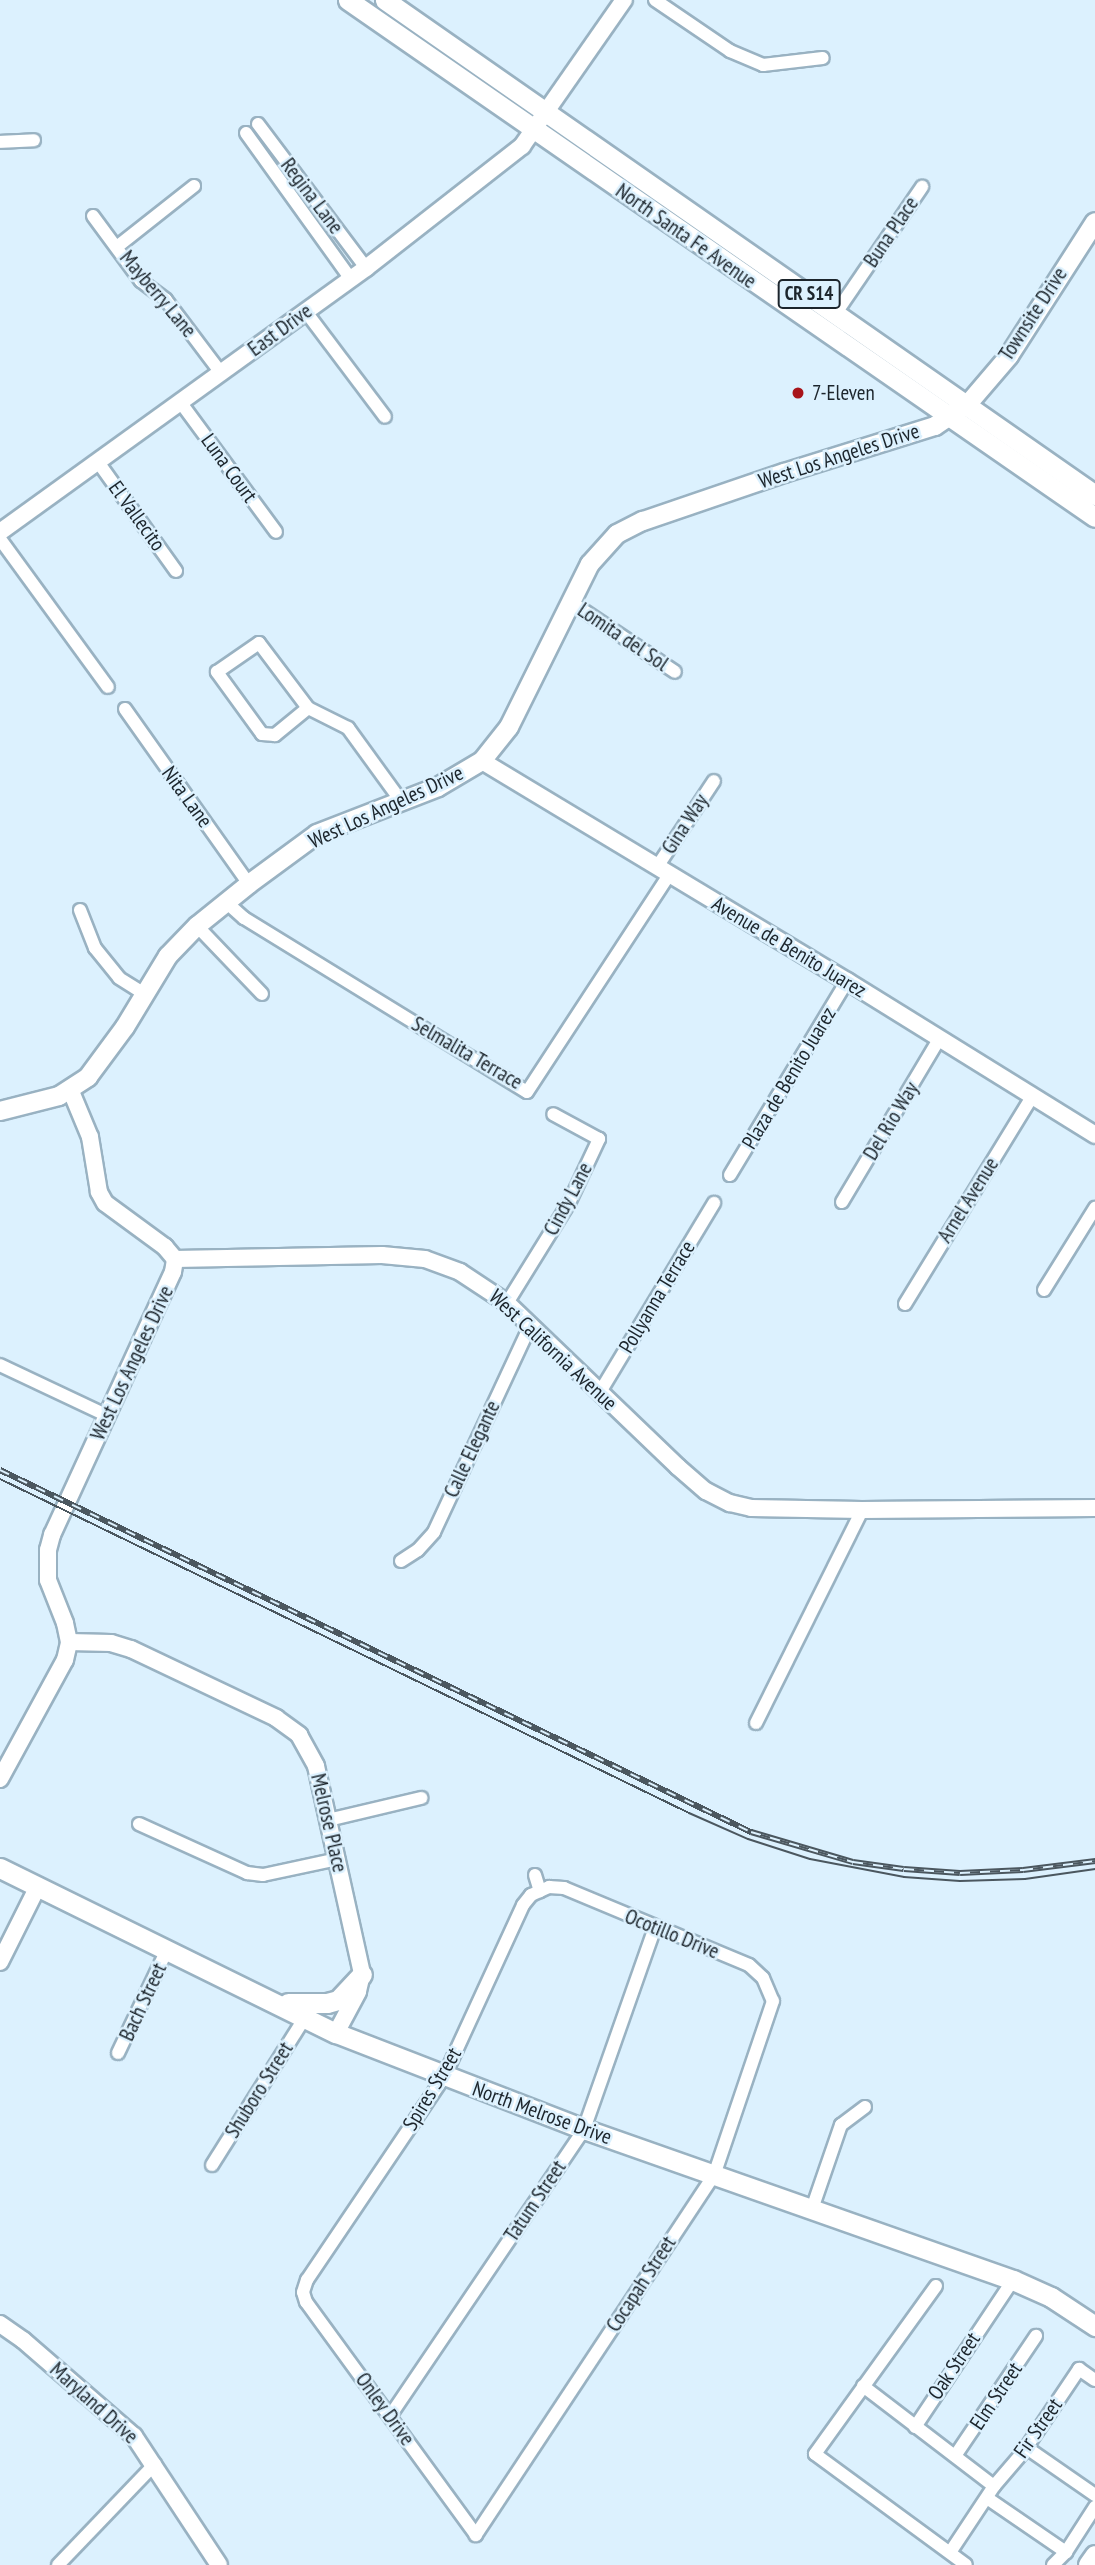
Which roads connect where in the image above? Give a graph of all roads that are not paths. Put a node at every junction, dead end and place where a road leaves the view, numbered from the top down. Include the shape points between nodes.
1 (348, 0) edge
2 (385, 0) edge
3 (624, 0) edge
4 (655, 0) edge
5 (823, 58) dead end
6 (547, 114) junction
7 (258, 124) dead end
8 (534, 130) junction
9 (246, 133) dead end
10 (34, 140) dead end
11 (0, 142) edge
12 (194, 186) dead end
13 (922, 187) dead end
14 (93, 216) dead end
15 (1095, 222) edge
16 (118, 246) junction
17 (366, 268) junction
18 (351, 279) junction
19 (306, 312) junction
20 (836, 313) junction
21 (221, 373) junction
22 (181, 403) junction
23 (968, 404) junction
24 (948, 416) junction
25 (385, 417) dead end
26 (98, 463) junction
27 (1095, 495) edge
28 (1095, 517) edge
29 (0, 532) edge
30 (276, 533) dead end
31 (0, 538) edge
32 (176, 570) dead end
33 (571, 602) junction
34 (675, 672) dead end
35 (108, 687) dead end
36 (308, 708) junction
37 (125, 709) dead end
38 (482, 761) junction
39 (714, 781) dead end
40 (401, 802) junction
41 (663, 871) junction
42 (249, 884) junction
43 (226, 902) junction
44 (79, 910) dead end
45 (197, 926) junction
46 (847, 981) junction
47 (143, 993) junction
48 (262, 995) dead end
49 (939, 1039) junction
50 (71, 1089) junction
51 (1032, 1097) junction
52 (0, 1111) edge
53 (553, 1114) dead end
54 (1095, 1135) edge
55 (730, 1175) dead end
56 (842, 1202) dead end
57 (714, 1203) dead end
58 (1095, 1208) edge
59 (175, 1259) junction
60 (1044, 1290) dead end
61 (508, 1303) junction
62 (905, 1304) dead end
63 (530, 1326) junction
64 (0, 1365) edge
65 (600, 1392) junction
66 (108, 1416) junction
67 (1095, 1508) edge
68 (862, 1510) junction
69 (401, 1561) dead end
70 (69, 1642) junction
71 (756, 1723) dead end
72 (0, 1779) edge
73 (421, 1798) dead end
74 (328, 1820) junction
75 (139, 1824) dead end
76 (338, 1859) junction
77 (0, 1868) edge
78 (535, 1875) dead end
79 (38, 1886) junction
80 (541, 1891) junction
81 (655, 1927) junction
82 (167, 1950) junction
83 (0, 1962) edge
84 (362, 1974) junction
85 (278, 2003) junction
86 (769, 2015) joint
87 (306, 2016) junction
88 (335, 2033) junction
89 (118, 2053) dead end
90 (444, 2077) junction
91 (865, 2107) dead end
92 (584, 2129) junction
93 (212, 2165) dead end
94 (714, 2175) junction
95 (811, 2209) junction
96 (307, 2280) joint
97 (1013, 2280) junction
98 (936, 2286) dead end
99 (0, 2324) edge
100 (1095, 2326) edge
101 (1036, 2336) dead end
102 (1095, 2381) edge
103 (863, 2386) junction
104 (390, 2416) junction
105 (915, 2427) junction
106 (1027, 2448) junction
107 (955, 2456) junction
108 (155, 2464) junction
109 (995, 2486) junction
110 (1095, 2495) edge
111 (988, 2498) junction
112 (1095, 2507) edge
113 (476, 2535) joint
114 (951, 2551) junction
115 (1066, 2552) junction
116 (1095, 2555) edge
117 (58, 2565) edge
118 (219, 2565) edge
119 (966, 2565) edge
120 (1053, 2565) edge
121 (1088, 2565) edge

1 - 8 main road, North Santa Fe Avenue / CR S14
2 - 6 main road, North Santa Fe Avenue / CR S14
3 - 6 street, East Drive
4 - 5 street via 730,51 763,65
6 - 8 street, East Drive
6 - 20 main road, North Santa Fe Avenue / CR S14
7 - 17 street, Regina Lane
8 - 17 street, East Drive via 522,146
8 - 24 main road, North Santa Fe Avenue / CR S14
9 - 18 street
10 - 11 street
12 - 16 street
13 - 20 street, Buna Place
14 - 16 street, Mayberry Lane
15 - 23 main road, Townsite Drive via 1009,356
16 - 21 street, Mayberry Lane via 141,281 166,300
17 - 18 street, East Drive
18 - 19 street, East Drive
19 - 21 street, East Drive
19 - 25 street
20 - 23 main road, North Santa Fe Avenue / CR S14
21 - 22 street, East Drive
22 - 26 street, East Drive
22 - 30 street, Luna Court
23 - 24 main road, West Los Angeles Drive
23 - 27 main road, North Santa Fe Avenue / CR S14
24 - 28 main road, North Santa Fe Avenue / CR S14
24 - 33 main road, West Los Angeles Drive via 935,426 643,521 617,534 590,564
26 - 29 street, East Drive
26 - 32 street, El Vallecito
31 - 35 street
33 - 34 street, Lomita del Sol
33 - 38 main road, West Los Angeles Drive via 509,727
36 - 36 street via 259,643 217,672 266,735 275,735
36 - 40 street via 348,727
37 - 42 street, Nita Lane
38 - 40 main road, West Los Angeles Drive
38 - 41 street, Avenue de Benito Juarez
39 - 41 street, Gina Way
40 - 42 main road, West Los Angeles Drive via 317,834
41 - 43 street, Selmalita Terrace via 527,1092 244,918
41 - 46 street, Avenue de Benito Juarez
42 - 43 main road, West Los Angeles Drive
43 - 45 main road, West Los Angeles Drive
44 - 47 street via 95,948 119,978
45 - 47 main road, West Los Angeles Drive via 168,956
45 - 48 street
46 - 49 street, Avenue de Benito Juarez
46 - 55 street, Plaza de Benito Juarez
47 - 50 main road, West Los Angeles Drive via 106,1055
49 - 51 street, Avenue de Benito Juarez
49 - 56 street, Del Rio Way
50 - 52 main road
50 - 59 street, West Los Angeles Drive via 90,1138 105,1203
51 - 54 street, Avenue de Benito Juarez
51 - 62 street, Arnel Avenue
53 - 61 street, Cindy Lane via 599,1139 569,1203
57 - 65 street, Pollyanna Terrace
58 - 60 street
59 - 61 street, West California Avenue via 382,1255 425,1259 460,1272
59 - 66 street, West Los Angeles Drive via 160,1305
61 - 63 street, West California Avenue
63 - 65 street, West California Avenue
63 - 69 street, Calle Elegante via 434,1532
64 - 66 street
65 - 68 street, West California Avenue via 678,1467 720,1499 751,1508
66 - 70 street, West Los Angeles Drive via 48,1550 48,1580
67 - 68 street, West California Avenue
68 - 71 street
70 - 72 street via 58,1678
70 - 74 street, Melrose Place via 111,1643 131,1649 276,1718 299,1735 316,1766
73 - 74 street
74 - 76 street, Melrose Place
75 - 76 street via 247,1873 263,1875
76 - 84 street, Melrose Place
77 - 79 main road, North Melrose Drive
78 - 80 street
79 - 82 main road, North Melrose Drive
79 - 83 street
80 - 81 street, Ocotillo Drive via 564,1888
80 - 90 street, Spires Street via 523,1905
81 - 86 street, Ocotillo Drive via 749,1965 763,1978 773,2001
81 - 92 street, Tatum Street
82 - 85 main road, North Melrose Drive
82 - 89 street, Bach Street
84 - 85 main road via 338,2000
84 - 88 street via 358,1992
85 - 87 main road, North Melrose Drive
86 - 94 street, Cocapah Street
87 - 88 main road, North Melrose Drive
87 - 93 street, Shuboro Street
88 - 90 main road, North Melrose Drive
90 - 92 main road, North Melrose Drive
90 - 96 street, Spires Street
91 - 95 street via 841,2125
92 - 94 main road, North Melrose Drive
92 - 104 street, Tatum Street
94 - 95 main road, North Melrose Drive
94 - 113 street, Cocapah Street
95 - 97 main road, North Melrose Drive
96 - 104 street, Onley Drive via 306,2302
97 - 100 main road, North Melrose Drive via 1051,2297
97 - 105 street, Oak Street
98 - 103 street
99 - 108 street, Maryland Drive via 134,2436
101 - 107 street, Elm Street
102 - 106 street, Fir Street via 1079,2368
103 - 105 street
103 - 114 street via 815,2454
104 - 113 street, Onley Drive
105 - 107 street
106 - 109 street, Fir Street
106 - 110 street
107 - 109 street
108 - 117 street
108 - 118 street, Maryland Drive
109 - 111 street, Fir Street
111 - 114 street, Fir Street
111 - 115 street
112 - 115 street
114 - 119 street
115 - 120 street
116 - 121 main road

